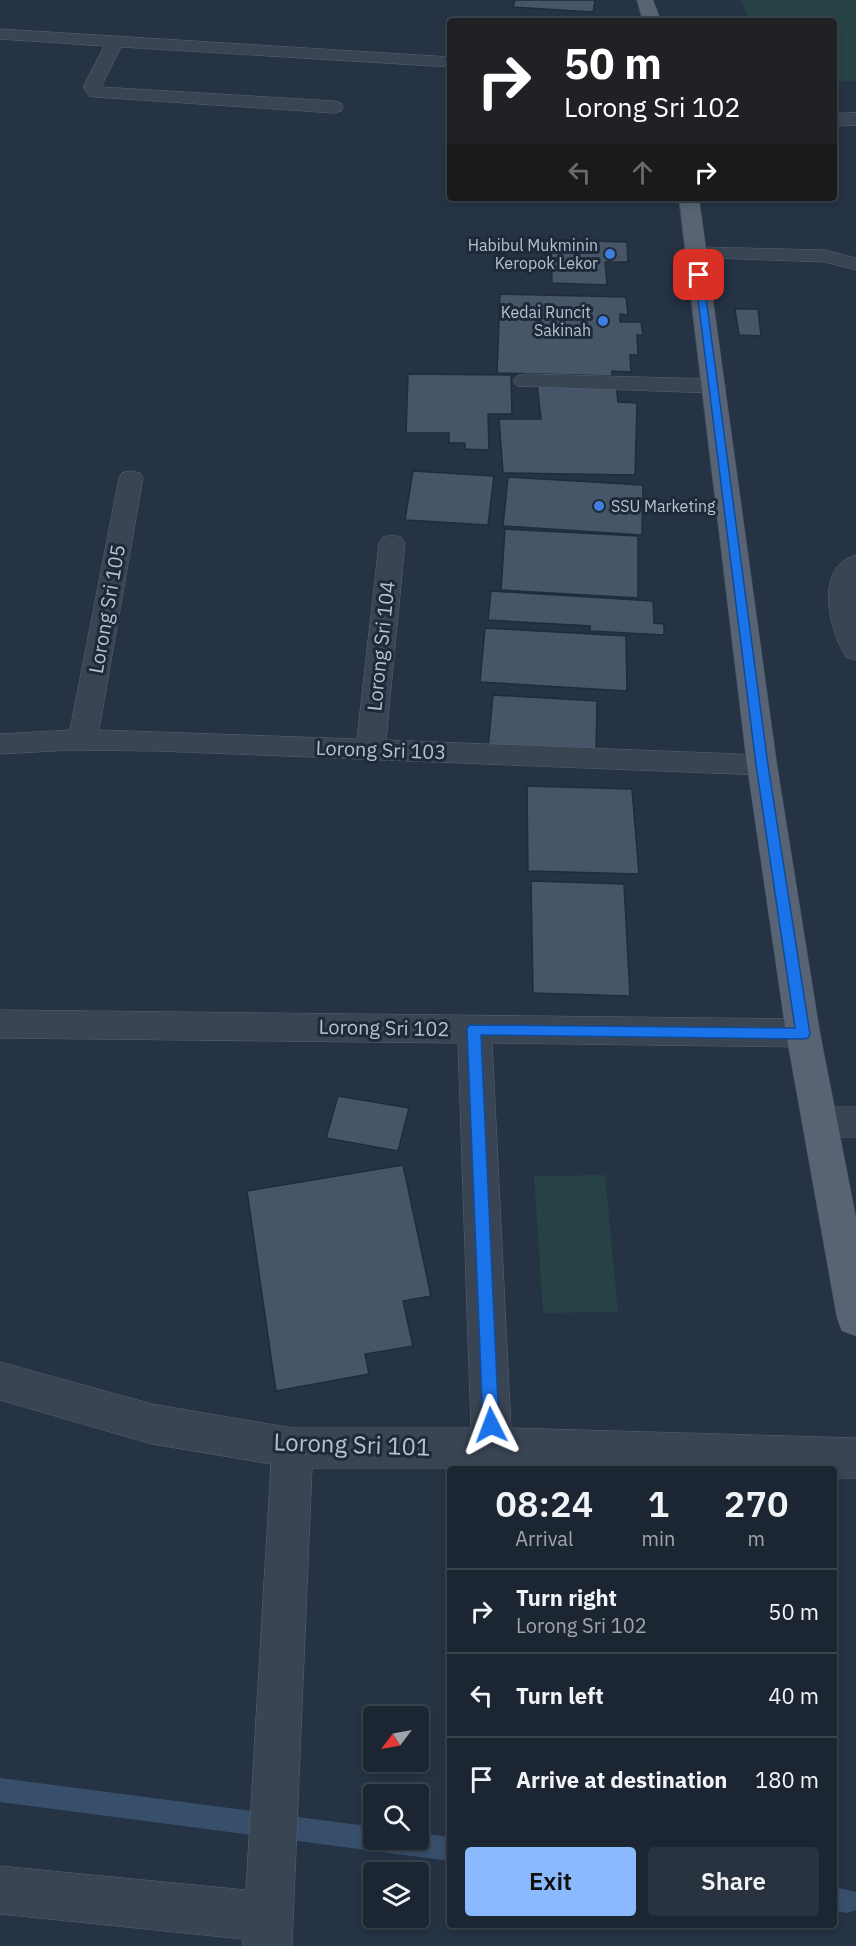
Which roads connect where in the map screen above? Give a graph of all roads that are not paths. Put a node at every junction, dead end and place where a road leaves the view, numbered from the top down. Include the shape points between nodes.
1 (645, 0) edge
2 (651, 18) edge
3 (0, 34) edge
4 (115, 42) junction
5 (447, 62) edge
6 (334, 107) dead end
7 (856, 119) edge
8 (837, 120) edge
9 (689, 201) edge
10 (696, 253) junction
11 (825, 256) junction
12 (856, 256) edge
13 (856, 264) edge
14 (525, 381) dead end
15 (714, 386) junction
16 (131, 478) dead end
17 (392, 543) dead end
18 (856, 563) edge
19 (856, 651) edge
20 (83, 740) junction
21 (0, 744) edge
22 (370, 750) junction
23 (762, 765) junction
24 (0, 1024) edge
25 (474, 1029) junction
26 (803, 1034) junction
27 (821, 1122) junction
28 (856, 1122) edge
29 (856, 1318) edge
30 (0, 1381) edge
31 (292, 1448) junction
32 (492, 1448) junction
33 (856, 1458) edge
34 (0, 1890) edge
35 (268, 1931) edge

1 - 2 main road
3 - 4 street
4 - 5 street
4 - 6 street via 92,87 95,92
7 - 8 street
9 - 10 main road
10 - 11 street
10 - 15 main road
11 - 12 street
11 - 13 street
14 - 15 street
15 - 23 main road
16 - 20 street, Lorong Sri 105
17 - 22 street, Lorong Sri 104
18 - 19 street via 845,572 840,590
20 - 21 street, Lorong Sri 103
20 - 22 street, Lorong Sri 103
22 - 23 street, Lorong Sri 103
23 - 26 main road
24 - 25 street, Lorong Sri 102
25 - 26 street, Lorong Sri 102
25 - 32 street
26 - 27 main road
27 - 28 street
27 - 29 main road
30 - 31 street, Lorong Sri 101 via 152,1424
31 - 32 street, Lorong Sri 101
31 - 35 street
32 - 33 street, Lorong Sri 101
34 - 35 street

